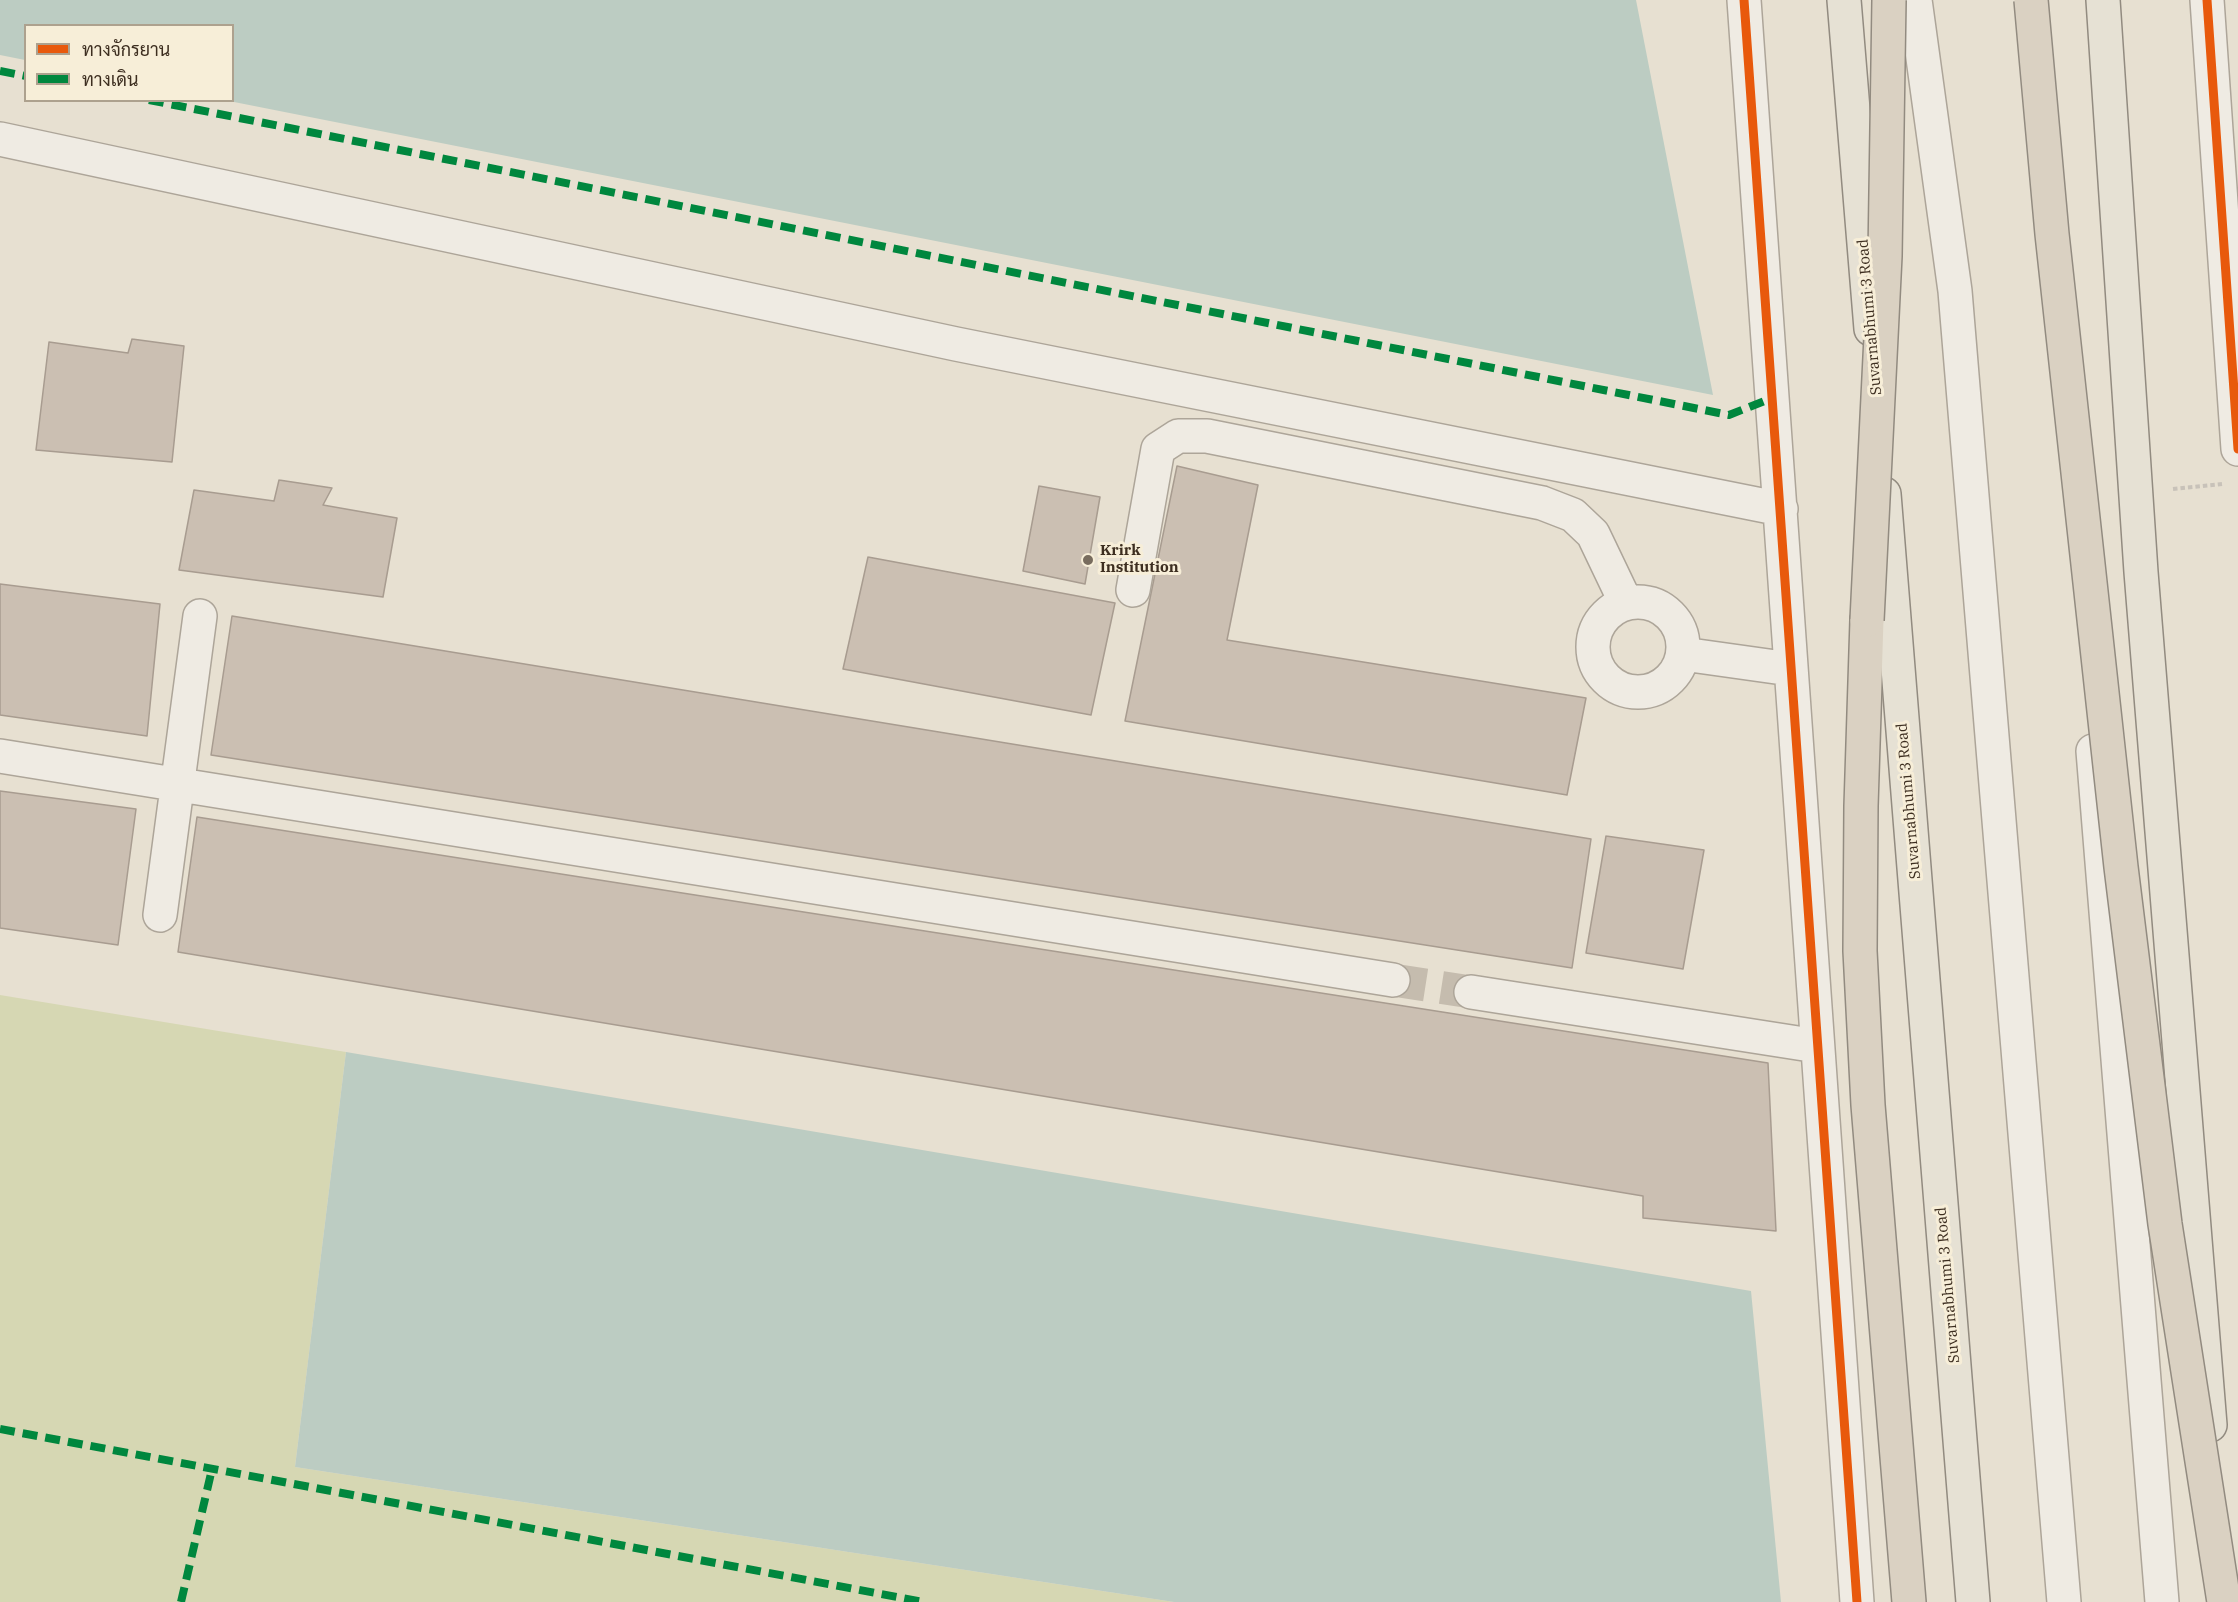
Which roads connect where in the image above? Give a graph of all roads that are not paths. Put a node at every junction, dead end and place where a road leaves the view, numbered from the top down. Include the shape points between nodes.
1 (1744, 0) edge
2 (1844, 0) edge
3 (1889, 0) edge
4 (1915, 0) edge
5 (2031, 0) edge
6 (2103, 0) edge
7 (2208, 0) edge
8 (0, 139) edge
9 (2052, 234) junction
10 (2238, 448) edge
11 (1781, 508) junction
12 (1133, 590) dead end
13 (1626, 603) junction
14 (200, 616) dead end
15 (1683, 654) junction
16 (1790, 669) junction
17 (0, 756) edge
18 (177, 783) junction
19 (160, 915) dead end
20 (1393, 980) tunnel mouth
21 (1471, 992) tunnel mouth
22 (1817, 1046) junction
23 (1857, 1602) edge
24 (1909, 1602) edge
25 (1973, 1602) edge
26 (2064, 1602) edge
27 (2162, 1602) edge
28 (2224, 1602) edge

1 - 11 street
2 - 25 main road, Suvarnabhumi 3 Road
3 - 24 highway, bridge via 1885,256 1861,806 1860,951 1868,1105
4 - 26 street via 1955,291
5 - 9 highway, bridge
6 - 28 main road via 2135,492
7 - 10 street
8 - 11 street via 956,344
9 - 27 street, bridge
9 - 28 highway, bridge via 2121,867 2165,1224
11 - 16 street
12 - 13 street via 1158,449 1178,436 1207,436 1542,503 1573,515 1593,534
13 - 15 street via 1648,603 1668,613 1678,624
13 - 15 street via 1601,620 1594,634 1594,656 1603,676 1614,686 1643,692 1657,688 1669,680
14 - 18 street
15 - 16 street
16 - 22 street
17 - 18 street
18 - 19 street
18 - 20 street
21 - 22 street
22 - 23 street

